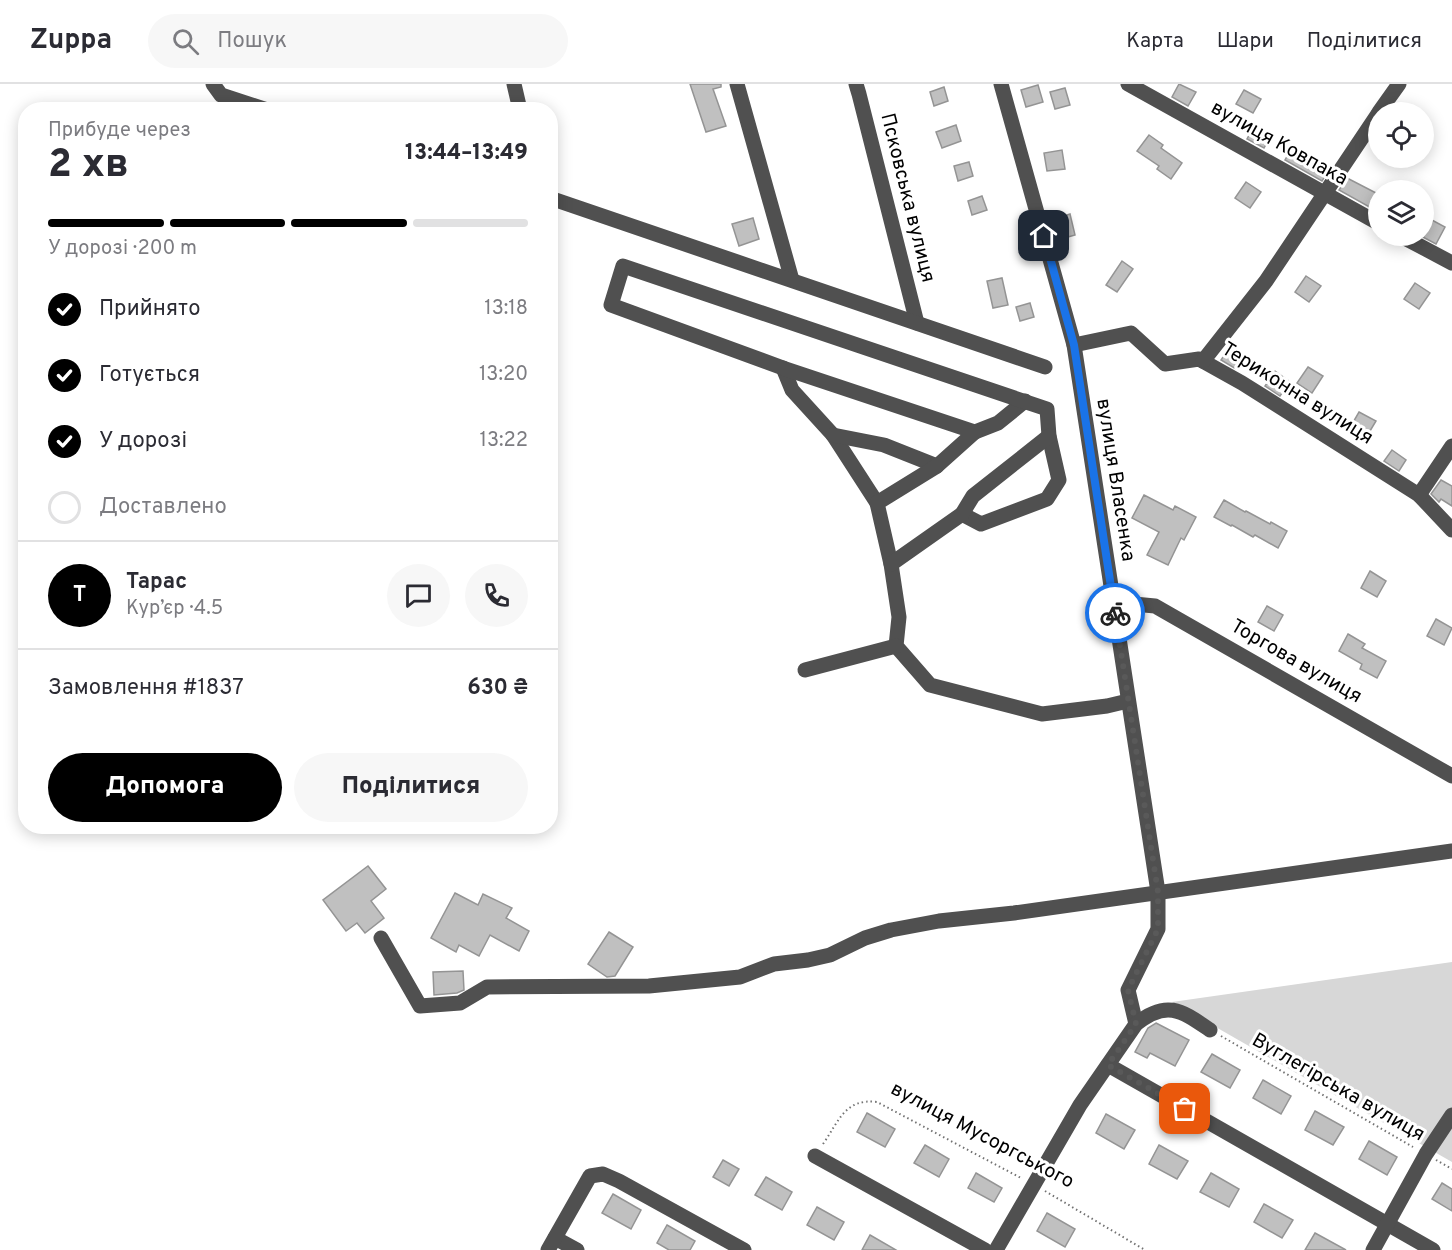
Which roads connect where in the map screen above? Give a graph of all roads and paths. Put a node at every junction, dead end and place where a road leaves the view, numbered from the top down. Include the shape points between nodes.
1 (213, 84) edge
2 (514, 84) edge
3 (737, 84) edge
4 (856, 84) edge
5 (1001, 84) edge
6 (1128, 84) edge
7 (1399, 84) edge
8 (242, 102) edge
9 (518, 102) edge
10 (1387, 102) edge
11 (1368, 129) edge
12 (1324, 194) junction
13 (558, 198) edge
14 (1368, 218) edge
15 (1420, 246) edge
16 (1452, 263) edge
17 (792, 280) junction
18 (916, 323) junction
19 (1074, 345) junction
20 (1203, 361) junction
21 (1045, 367) dead end
22 (783, 368) junction
23 (1025, 401) junction
24 (975, 432) junction
25 (833, 435) junction
26 (1049, 436) junction
27 (1452, 446) edge
28 (937, 466) junction
29 (1419, 495) junction
30 (877, 503) junction
31 (962, 514) junction
32 (1452, 530) edge
33 (891, 564) junction
34 (1113, 602) junction
35 (896, 646) junction
36 (805, 669) dead end
37 (1128, 701) junction
38 (1452, 776) edge
39 (1452, 851) edge
40 (1158, 892) junction
41 (381, 938) dead end
42 (1136, 1024) junction
43 (1210, 1030) joint
44 (1108, 1065) junction
45 (1452, 1115) edge
46 (1426, 1154) junction
47 (815, 1156) joint
48 (1452, 1169) edge
49 (1034, 1184) junction
50 (1388, 1225) junction
51 (551, 1244) edge
52 (576, 1250) edge
53 (744, 1250) edge
54 (986, 1250) edge
55 (996, 1250) edge
56 (1145, 1250) edge
57 (1373, 1250) edge
58 (1433, 1250) edge

1 - 8 street via 221,95
2 - 9 street
3 - 17 street
4 - 18 street, Псковська вулиця
5 - 19 street, вулиця Власенка
6 - 12 street, вулиця Ковпака
7 - 10 street
11 - 12 street
12 - 14 street, вулиця Ковпака
12 - 20 street via 1266,281
13 - 17 street
15 - 16 street
17 - 18 street
18 - 21 street
19 - 20 street, Териконна вулиця via 1131,333 1165,364
19 - 34 street, вулиця Власенка
20 - 29 street, Териконна вулиця
22 - 23 street via 611,305 623,266
22 - 24 street
22 - 25 street via 792,390
23 - 24 street via 998,423
23 - 26 street via 1047,409
24 - 28 street
25 - 28 street via 884,445
25 - 30 street
26 - 31 street via 973,496
26 - 31 street via 1059,480 1047,499 981,524
27 - 29 street
28 - 30 street
29 - 32 street, Териконна вулиця
30 - 33 street
31 - 33 street
33 - 35 street via 899,617
34 - 37 street, вулиця Власенка
34 - 38 street, Торгова вулиця via 1155,606
35 - 36 street
35 - 37 street via 930,685 1042,714
37 - 40 street, вулиця Власенка
39 - 40 street
40 - 41 street via 891,930 830,955 774,964 740,977 650,986 487,987 460,1003 420,1006
40 - 42 street, вулиця Власенка via 1158,929 1128,990
42 - 43 street via 1159,1011 1171,1010 1185,1013
42 - 44 street
43 - 46 path, Вуглегірська вулиця
44 - 49 street
44 - 50 street
45 - 46 street
46 - 48 path, Вуглегірська вулиця
46 - 50 street
47 - 49 path, вулиця Мусоргського via 845,1111 865,1101 877,1102
47 - 54 street
49 - 55 street
49 - 56 path, вулиця Мусоргського
50 - 57 street
50 - 58 street
51 - 52 street
51 - 53 street via 590,1176 603,1174

